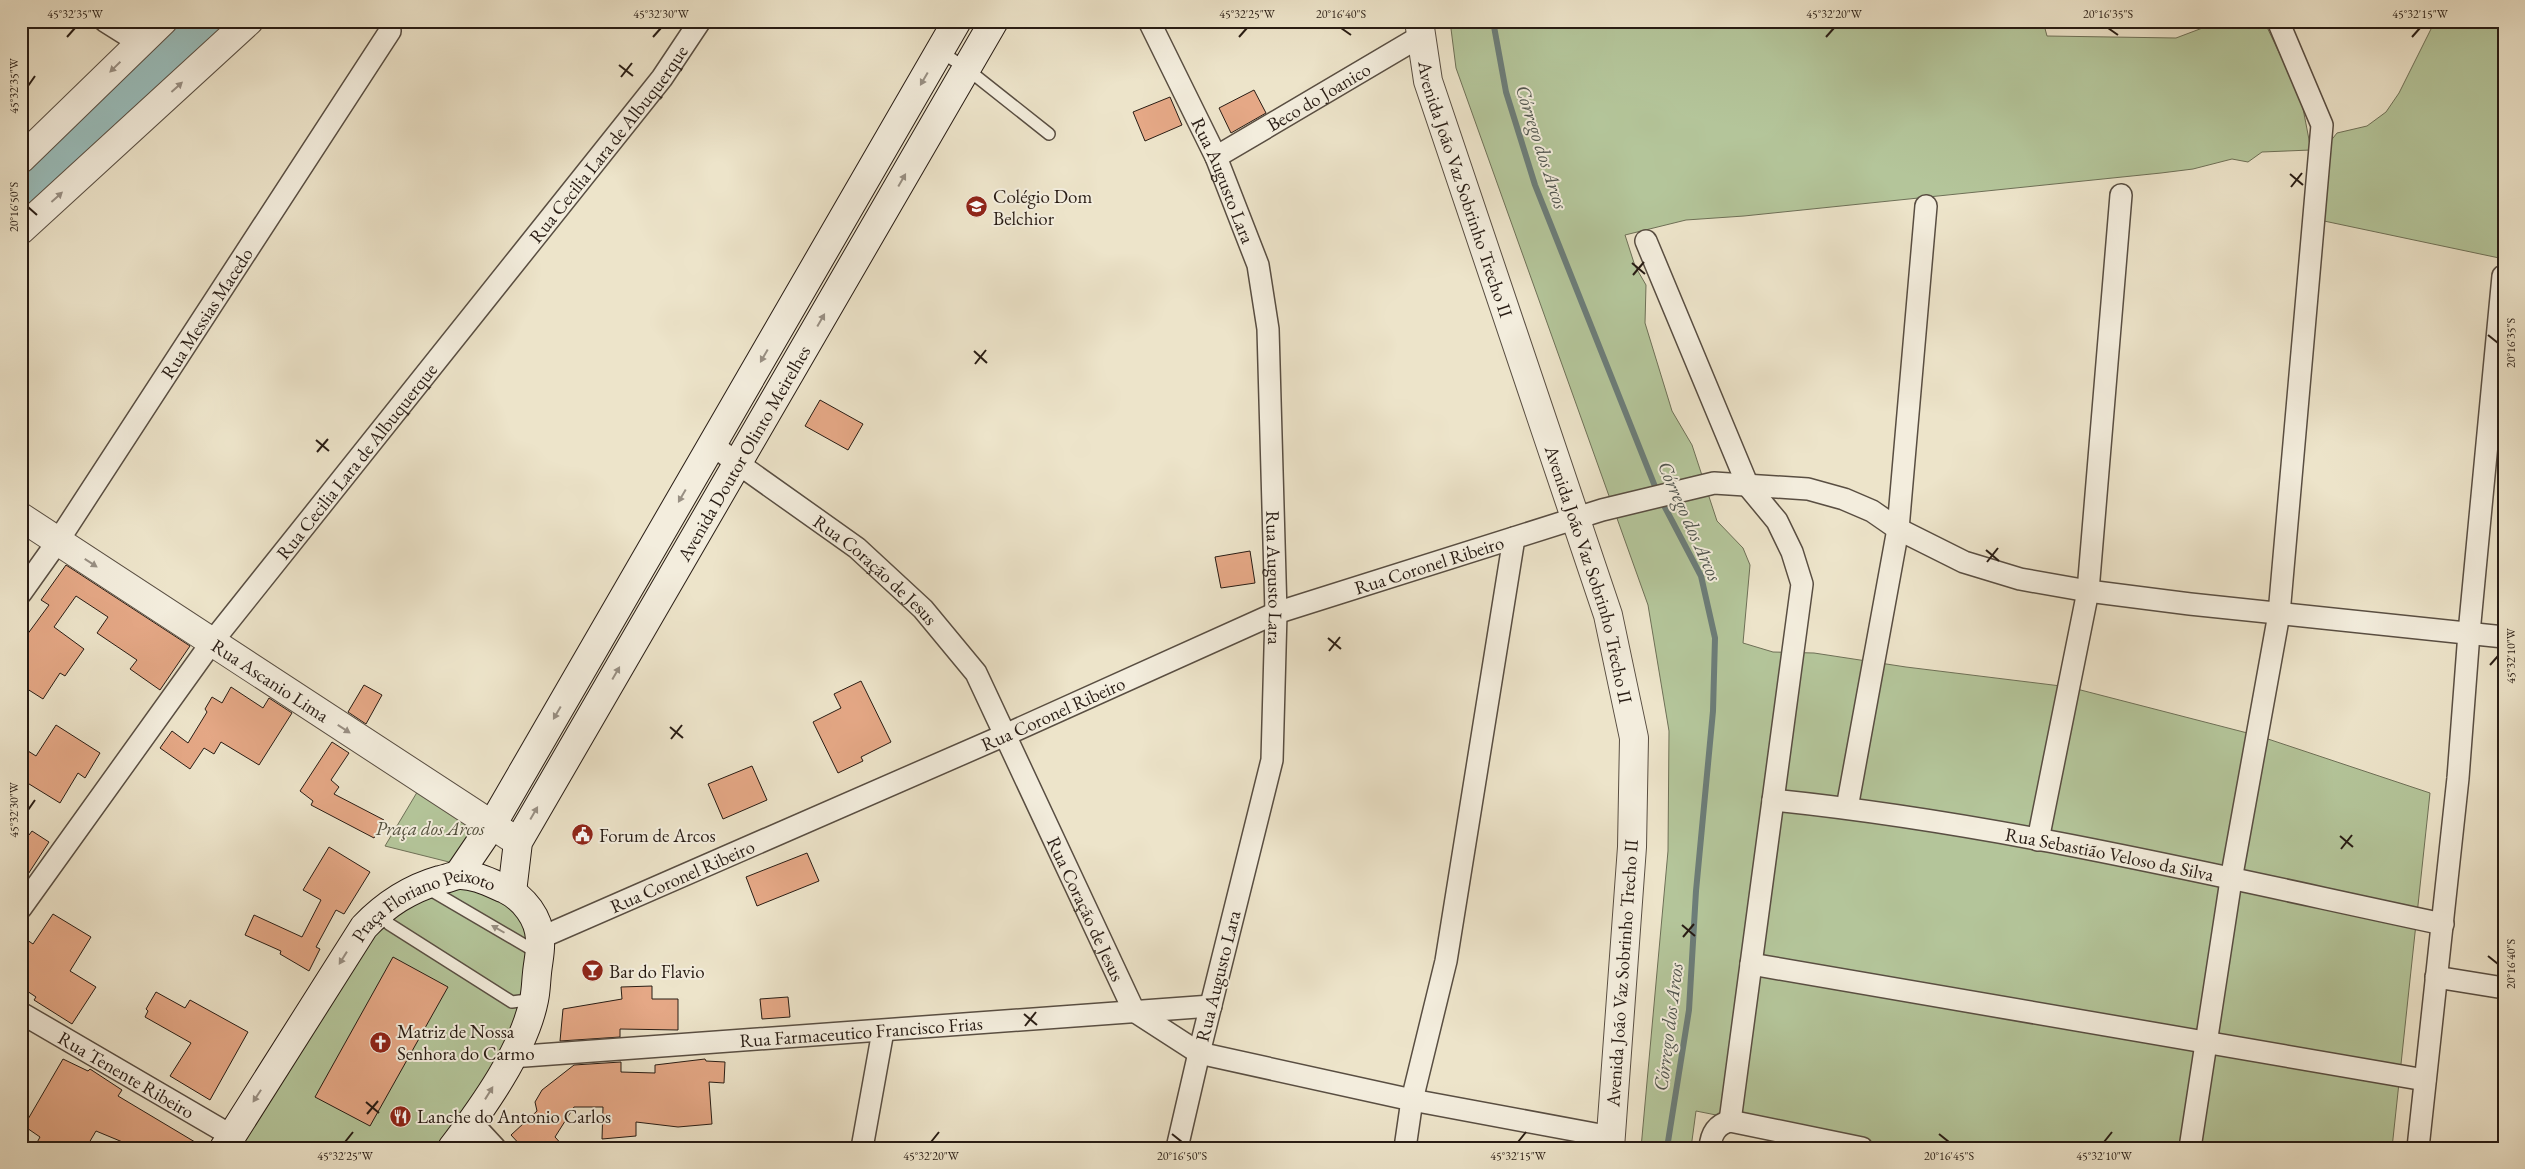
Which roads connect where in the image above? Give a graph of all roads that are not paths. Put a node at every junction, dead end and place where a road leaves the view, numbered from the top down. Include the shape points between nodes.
1 (105, 21) edge
2 (163, 21) edge
3 (249, 21) edge
4 (700, 21) edge
5 (957, 21) edge
6 (994, 21) edge
7 (1149, 21) edge
8 (2278, 21) edge
9 (1420, 29) edge
10 (390, 31) dead end
11 (140, 43) junction
12 (940, 51) junction
13 (966, 69) junction
14 (1049, 134) dead end
15 (1216, 158) junction
16 (21, 159) edge
17 (2121, 195) dead end
18 (1926, 206) dead end
19 (21, 230) edge
20 (833, 236) junction
21 (1646, 241) dead end
22 (861, 251) junction
23 (2503, 276) edge
24 (712, 445) junction
25 (738, 463) junction
26 (1748, 486) junction
27 (21, 517) edge
28 (1576, 519) junction
29 (1898, 529) junction
30 (1514, 538) junction
31 (58, 541) junction
32 (2088, 591) junction
33 (21, 593) edge
34 (1276, 613) junction
35 (2279, 614) junction
36 (2469, 633) junction
37 (603, 634) junction
38 (2504, 637) edge
39 (212, 642) junction
40 (629, 650) junction
41 (1005, 735) junction
42 (1773, 800) junction
43 (1847, 808) junction
44 (492, 825) junction
45 (2038, 840) junction
46 (518, 842) junction
47 (458, 875) junction
48 (2231, 880) junction
49 (422, 886) junction
50 (512, 892) junction
51 (21, 908) edge
52 (382, 908) junction
53 (2442, 924) junction
54 (540, 946) junction
55 (1751, 964) junction
56 (2436, 977) junction
57 (2504, 988) edge
58 (535, 999) junction
59 (1211, 1006) junction
60 (1134, 1011) junction
61 (21, 1014) edge
62 (883, 1031) junction
63 (2206, 1043) junction
64 (1199, 1053) junction
65 (511, 1057) junction
66 (2425, 1080) junction
67 (1412, 1100) junction
68 (1730, 1121) junction
69 (471, 1122) junction
70 (228, 1142) edge
71 (1610, 1142) edge
72 (452, 1148) edge
73 (496, 1148) edge
74 (862, 1148) edge
75 (1178, 1148) edge
76 (1405, 1148) edge
77 (1710, 1148) edge
78 (1862, 1148) edge
79 (2190, 1148) edge
80 (2418, 1148) edge

1 - 11 street
2 - 11 main road
19 -> 3 main road
4 - 39 street, Rua Cecilia Lara de Albuquerque via 662,78
5 - 12 main road, Avenida Doutor Olinto Meirelhes
6 - 13 main road, Avenida Doutor Olinto Meirelhes
7 - 15 street, Rua Augusto Lara
8 - 35 street via 2322,125
9 - 15 street, Beco do Joanico
9 - 28 main road, Avenida João Vaz Sobrinho Trecho II via 1428,81
10 - 31 street, Rua Messias Macedo
11 -> 16 main road
12 - 13 lane
12 -> 20 main road, Avenida Doutor Olinto Meirelhes
13 - 14 lane
22 -> 13 main road, Avenida Doutor Olinto Meirelhes
15 - 34 street, Rua Augusto Lara via 1258,265 1268,329
17 - 32 street
18 - 29 street
20 - 22 main road
20 -> 24 main road, Avenida Doutor Olinto Meirelhes
21 - 26 street
25 -> 22 main road, Avenida Doutor Olinto Meirelhes
23 - 36 street
24 - 25 street, Rua Coração de Jesus
24 -> 37 main road, Avenida Doutor Olinto Meirelhes
25 - 40 main road, Avenida Doutor Olinto Meirelhes
25 - 41 street, Rua Coração de Jesus via 857,548 923,609 976,673
26 - 28 street, Rua Coronel Ribeiro via 1714,484
26 - 29 street, Rua Coronel Ribeiro via 1808,489 1844,499 1872,511
26 - 42 street via 1777,520 1802,584
27 - 31 main road, Rua Ascanio Lima
28 - 30 street, Rua Coronel Ribeiro
28 - 71 main road, Avenida João Vaz Sobrinho Trecho II via 1608,614 1634,738 1632,847
29 - 32 street, Rua Coronel Ribeiro via 1964,562 2020,579
29 - 43 street
30 - 34 street, Rua Coronel Ribeiro
30 - 67 street via 1446,961
31 - 33 street, Rua Messias Macedo
31 -> 39 main road, Rua Ascanio Lima
32 - 35 street, Rua Coronel Ribeiro
32 - 45 street
34 - 41 street, Rua Coronel Ribeiro
34 - 59 street, Rua Augusto Lara via 1272,760
35 - 36 street, Rua Coronel Ribeiro
35 - 48 street
36 - 38 street, Rua Coronel Ribeiro
36 - 53 street
37 - 40 main road
37 -> 44 main road, Avenida Doutor Olinto Meirelhes
39 -> 44 main road, Rua Ascanio Lima
39 - 51 street, Rua Cecilia Lara de Albuquerque
46 -> 40 main road, Avenida Doutor Olinto Meirelhes
41 - 54 street, Rua Coronel Ribeiro
41 - 60 street, Rua Coração de Jesus
42 - 43 street, Rua Sebastião Veloso da Silva
42 - 55 street
43 - 45 street, Rua Sebastião Veloso da Silva
44 - 46 main road, Rua Ascanio Lima
44 - 47 main road, Avenida Doutor Olinto Meirelhes
45 - 48 street, Rua Sebastião Veloso da Silva
46 - 50 main road, Avenida Doutor Olinto Meirelhes
47 - 49 main road, Praça Floriano Peixoto
47 - 50 main road, Praça Floriano Peixoto via 482,879
48 - 53 street, Rua Sebastião Veloso da Silva
48 - 63 street
49 - 52 main road, Praça Floriano Peixoto
54 -> 49 lane
50 - 54 main road, Praça Floriano Peixoto via 534,915
52 - 58 lane via 389,924 512,1002
52 -> 70 main road, Praça Floriano Peixoto via 350,947
53 - 56 street
54 - 58 main road, Praça Floriano Peixoto
55 - 63 street
55 - 68 street
56 - 57 street
56 - 66 street
58 - 65 main road, Praça Floriano Peixoto
59 - 60 street, Rua Farmaceutico Francisco Frias
59 - 64 street, Rua Augusto Lara
60 - 62 street, Rua Farmaceutico Francisco Frias
60 - 64 street
61 - 70 street, Rua Tenente Ribeiro
62 - 65 street, Rua Farmaceutico Francisco Frias
62 - 74 street
63 - 66 street
63 - 79 street
64 - 67 street
64 - 75 street, Rua Augusto Lara
69 -> 65 main road, Praça Floriano Peixoto
66 - 80 street
67 - 71 street
67 - 76 street
68 - 77 street via 1716,1128
68 - 78 street
69 - 72 main road, Praça Floriano Peixoto
69 - 73 street

